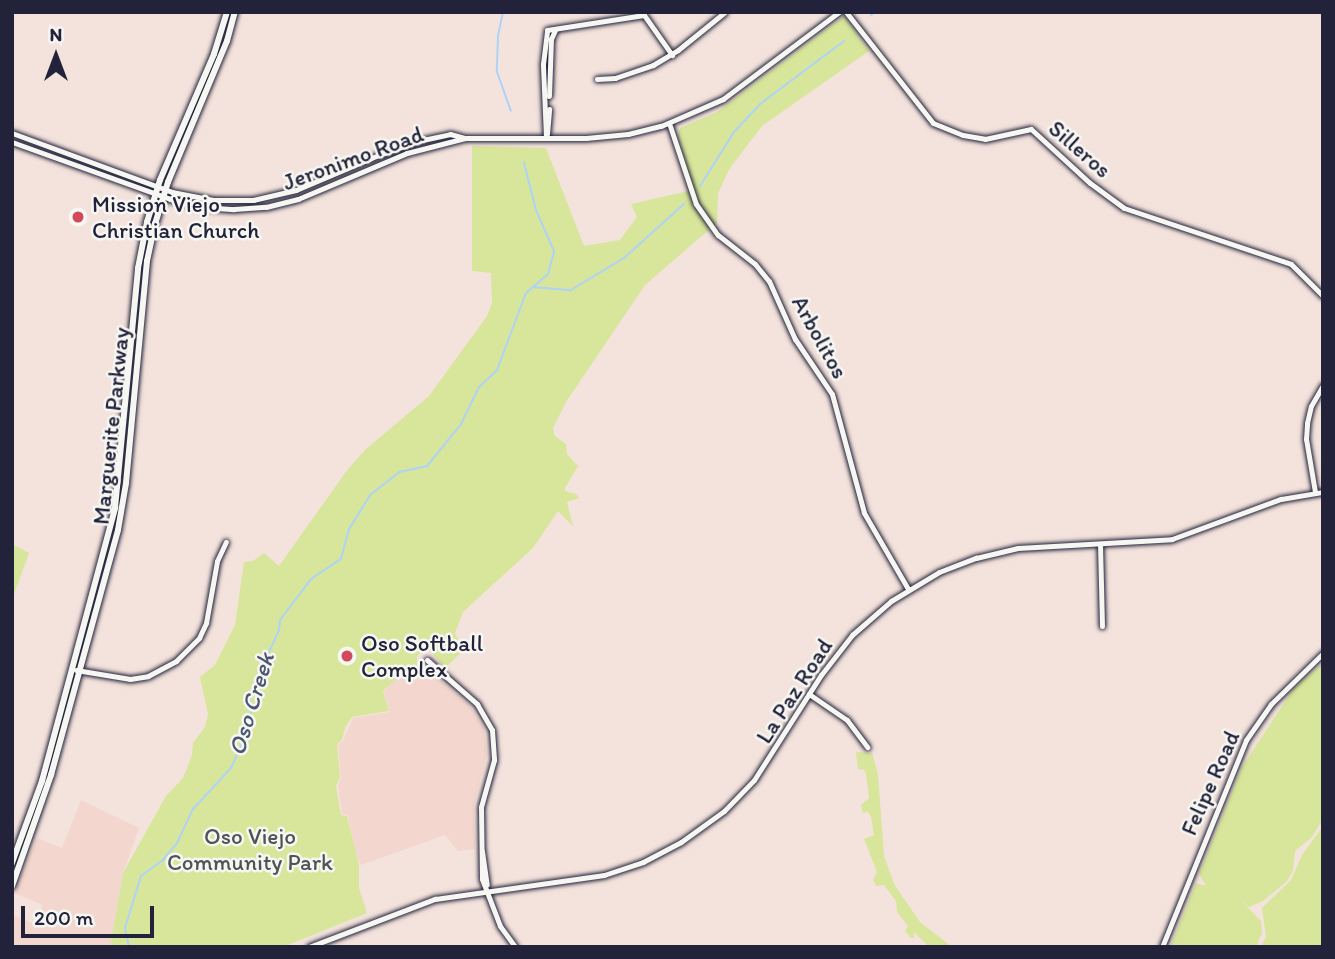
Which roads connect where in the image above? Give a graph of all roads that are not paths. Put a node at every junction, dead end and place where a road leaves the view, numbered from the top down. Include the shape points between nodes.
1 (227, 12) edge
2 (235, 12) edge
3 (725, 12) edge
4 (839, 12) edge
5 (846, 12) edge
6 (555, 30) junction
7 (543, 55) junction
8 (551, 55) junction
9 (672, 55) junction
10 (597, 79) dead end
11 (669, 123) junction
12 (12, 133) edge
13 (546, 137) junction
14 (465, 138) junction
15 (12, 142) edge
16 (160, 192) junction
17 (1323, 296) edge
18 (1323, 385) edge
19 (1315, 492) junction
20 (1323, 492) edge
21 (226, 542) dead end
22 (1100, 544) junction
23 (908, 589) junction
24 (1102, 626) dead end
25 (1323, 653) edge
26 (427, 660) dead end
27 (77, 670) junction
28 (809, 694) junction
29 (867, 747) dead end
30 (12, 863) edge
31 (12, 886) edge
32 (487, 889) junction
33 (309, 947) edge
34 (514, 947) edge
35 (1161, 947) edge

1 - 16 main road, Marguerite Parkway
2 - 16 main road, Marguerite Parkway via 218,64
3 - 9 main road
4 - 11 main road, Jeronimo Road via 723,99
5 - 17 main road, Silleros via 933,123 985,139 1031,129 1124,208 1291,264
6 - 7 main road via 544,34
6 - 8 main road
6 - 9 main road via 644,15
7 - 8 main road
7 - 13 main road
8 - 13 main road
9 - 10 main road via 642,70
11 - 13 main road, Jeronimo Road via 602,137
11 - 23 main road, Arbolitos via 696,204 718,234 769,281 796,339 832,394 864,513
12 - 16 main road, Jeronimo Road
13 - 14 main road, Jeronimo Road
14 - 16 main road, Jeronimo Road via 450,134 418,141 271,198 213,200
14 - 16 main road, Jeronimo Road via 407,153 298,199 266,207 219,209
15 - 16 main road, Jeronimo Road
16 - 27 main road, Marguerite Parkway via 146,261 124,497
18 - 19 main road via 1307,422
19 - 20 main road, La Paz Road
19 - 22 main road, La Paz Road via 1281,499 1171,540
21 - 27 main road via 217,561 206,623 199,638 176,661 148,676 130,679
22 - 23 main road, La Paz Road via 996,552 948,568
22 - 24 main road
23 - 28 main road, La Paz Road via 848,639
25 - 35 main road, Felipe Road via 1271,704 1246,740
26 - 32 main road via 477,704 492,730 495,756 481,807
27 - 30 main road, Marguerite Parkway
27 - 31 main road, Marguerite Parkway via 51,775
28 - 29 main road via 847,720
28 - 32 main road, La Paz Road via 749,786 717,817 681,842 643,862 604,874
32 - 33 main road, La Paz Road via 420,903
32 - 34 main road via 500,926

